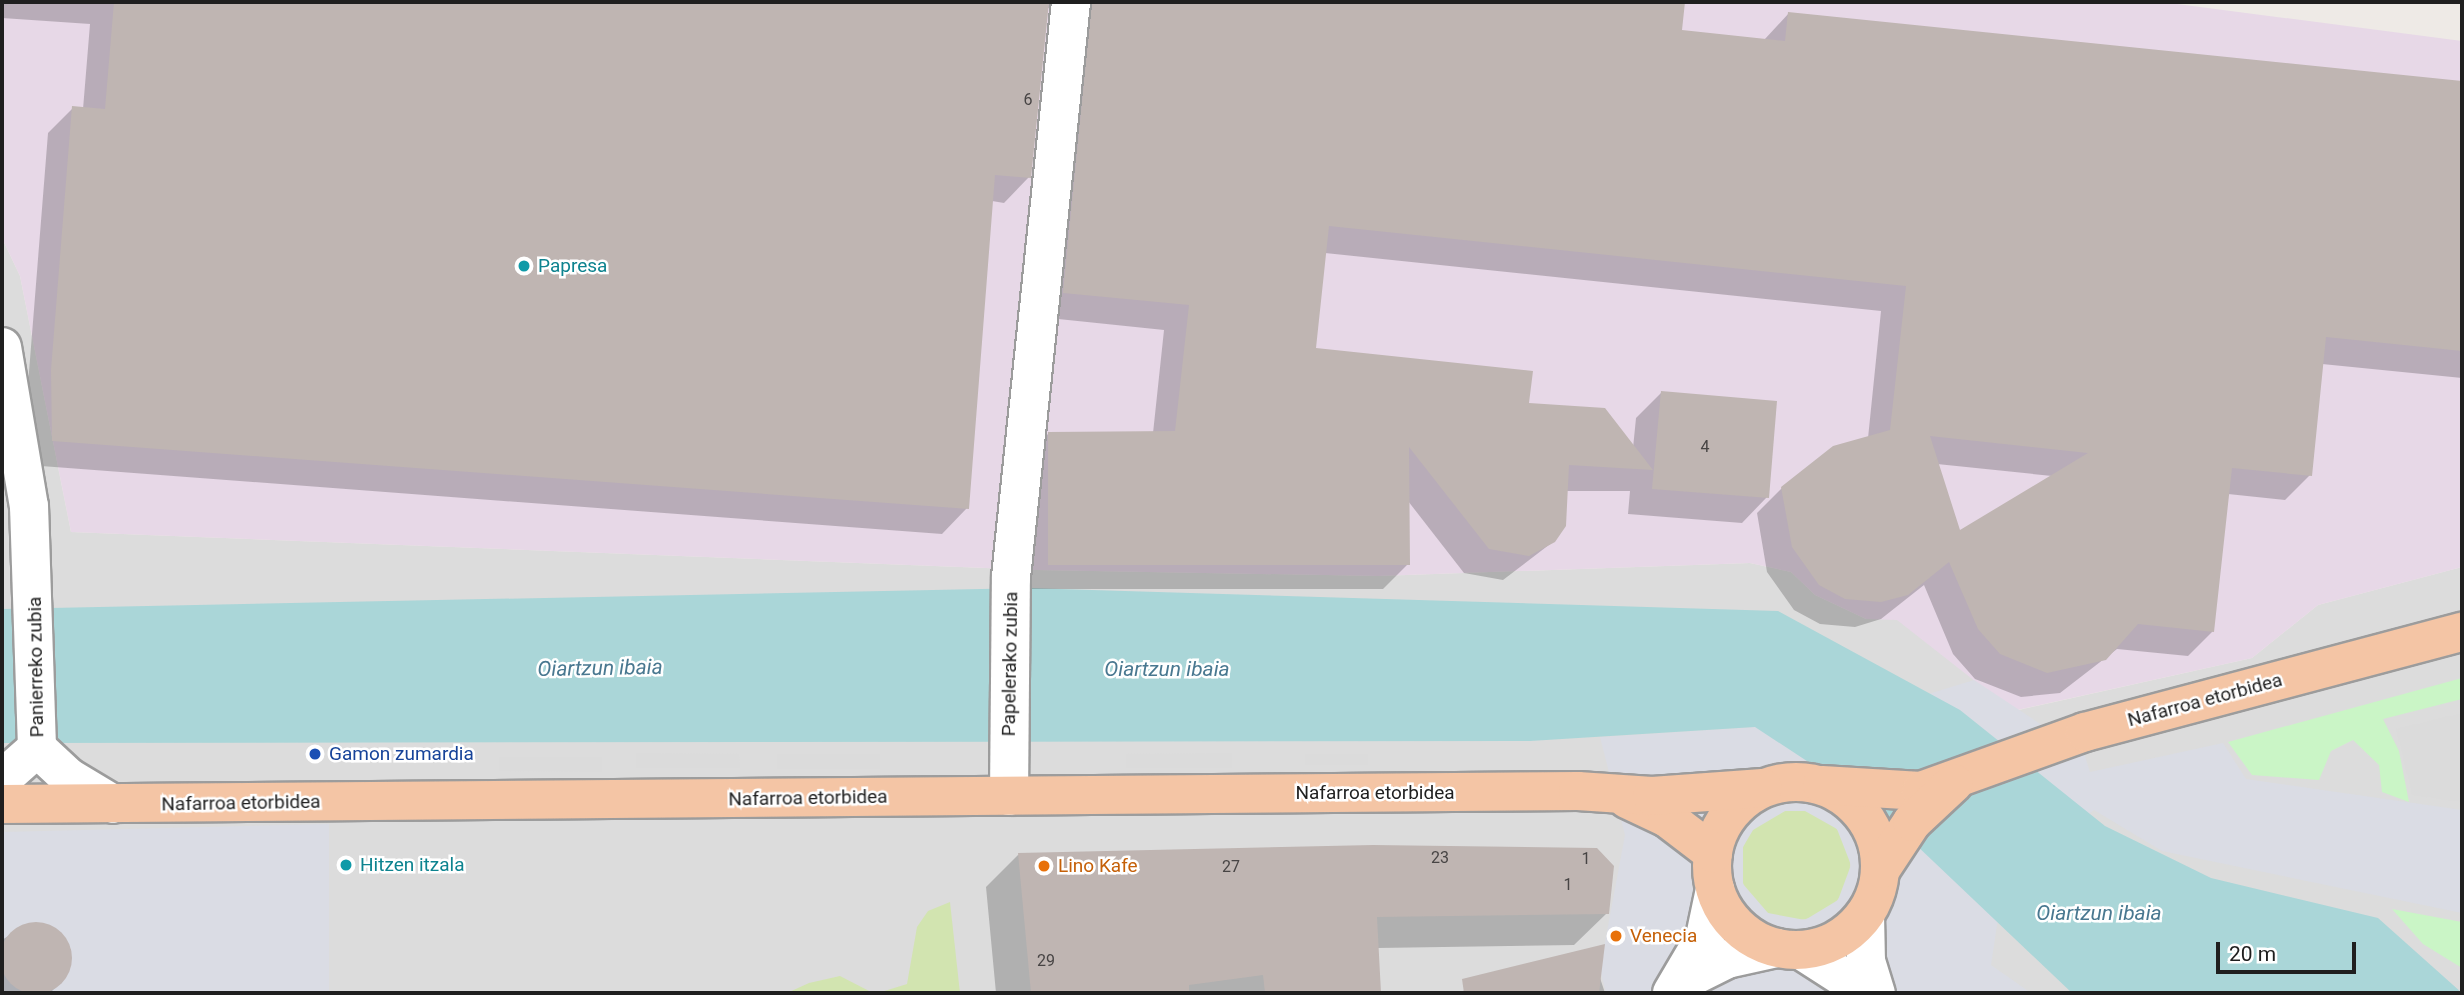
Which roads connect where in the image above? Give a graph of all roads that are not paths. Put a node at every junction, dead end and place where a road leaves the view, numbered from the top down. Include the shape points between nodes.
1 (1071, 2) edge
2 (2, 347) edge
3 (8, 398) edge
4 (2462, 632) edge
5 (37, 748) junction
6 (2, 779) edge
7 (1954, 783) junction
8 (1822, 785) junction
9 (1763, 788) junction
10 (1615, 794) junction
11 (1009, 796) junction
12 (2, 804) edge
13 (113, 804) junction
14 (1881, 869) junction
15 (1714, 871) junction
16 (1865, 915) junction
17 (1789, 949) junction
18 (1677, 988) edge
19 (1868, 993) edge
20 (1876, 993) edge

1 - 11 street, Papelerako zubia via 1011,577
2 - 3 street, Panierreko zubia
3 - 5 street, Panierreko zubia via 34,589
4 - 7 main road, Nafarroa etorbidea via 2085,732
5 - 6 street, Panierreko zubia
5 - 13 street, Panierreko zubia via 68,777
7 - 8 main road, Nafarroa etorbidea via 1888,793
7 - 14 main road, Nafarroa etorbidea via 1912,822
8 - 9 main road via 1792,782
8 - 14 main road via 1865,818
9 - 10 main road, Nafarroa etorbidea
9 - 15 main road via 1730,815
10 - 11 main road, Nafarroa etorbidea
10 - 15 main road, Nafarroa etorbidea via 1667,818
11 - 13 main road, Nafarroa etorbidea
12 - 13 main road, Nafarroa etorbidea
14 - 16 main road
15 - 17 main road via 1732,921
15 - 18 street via 1704,937
16 - 17 main road via 1837,939
16 - 20 street via 1866,961
17 - 18 street via 1727,958
17 - 19 street

